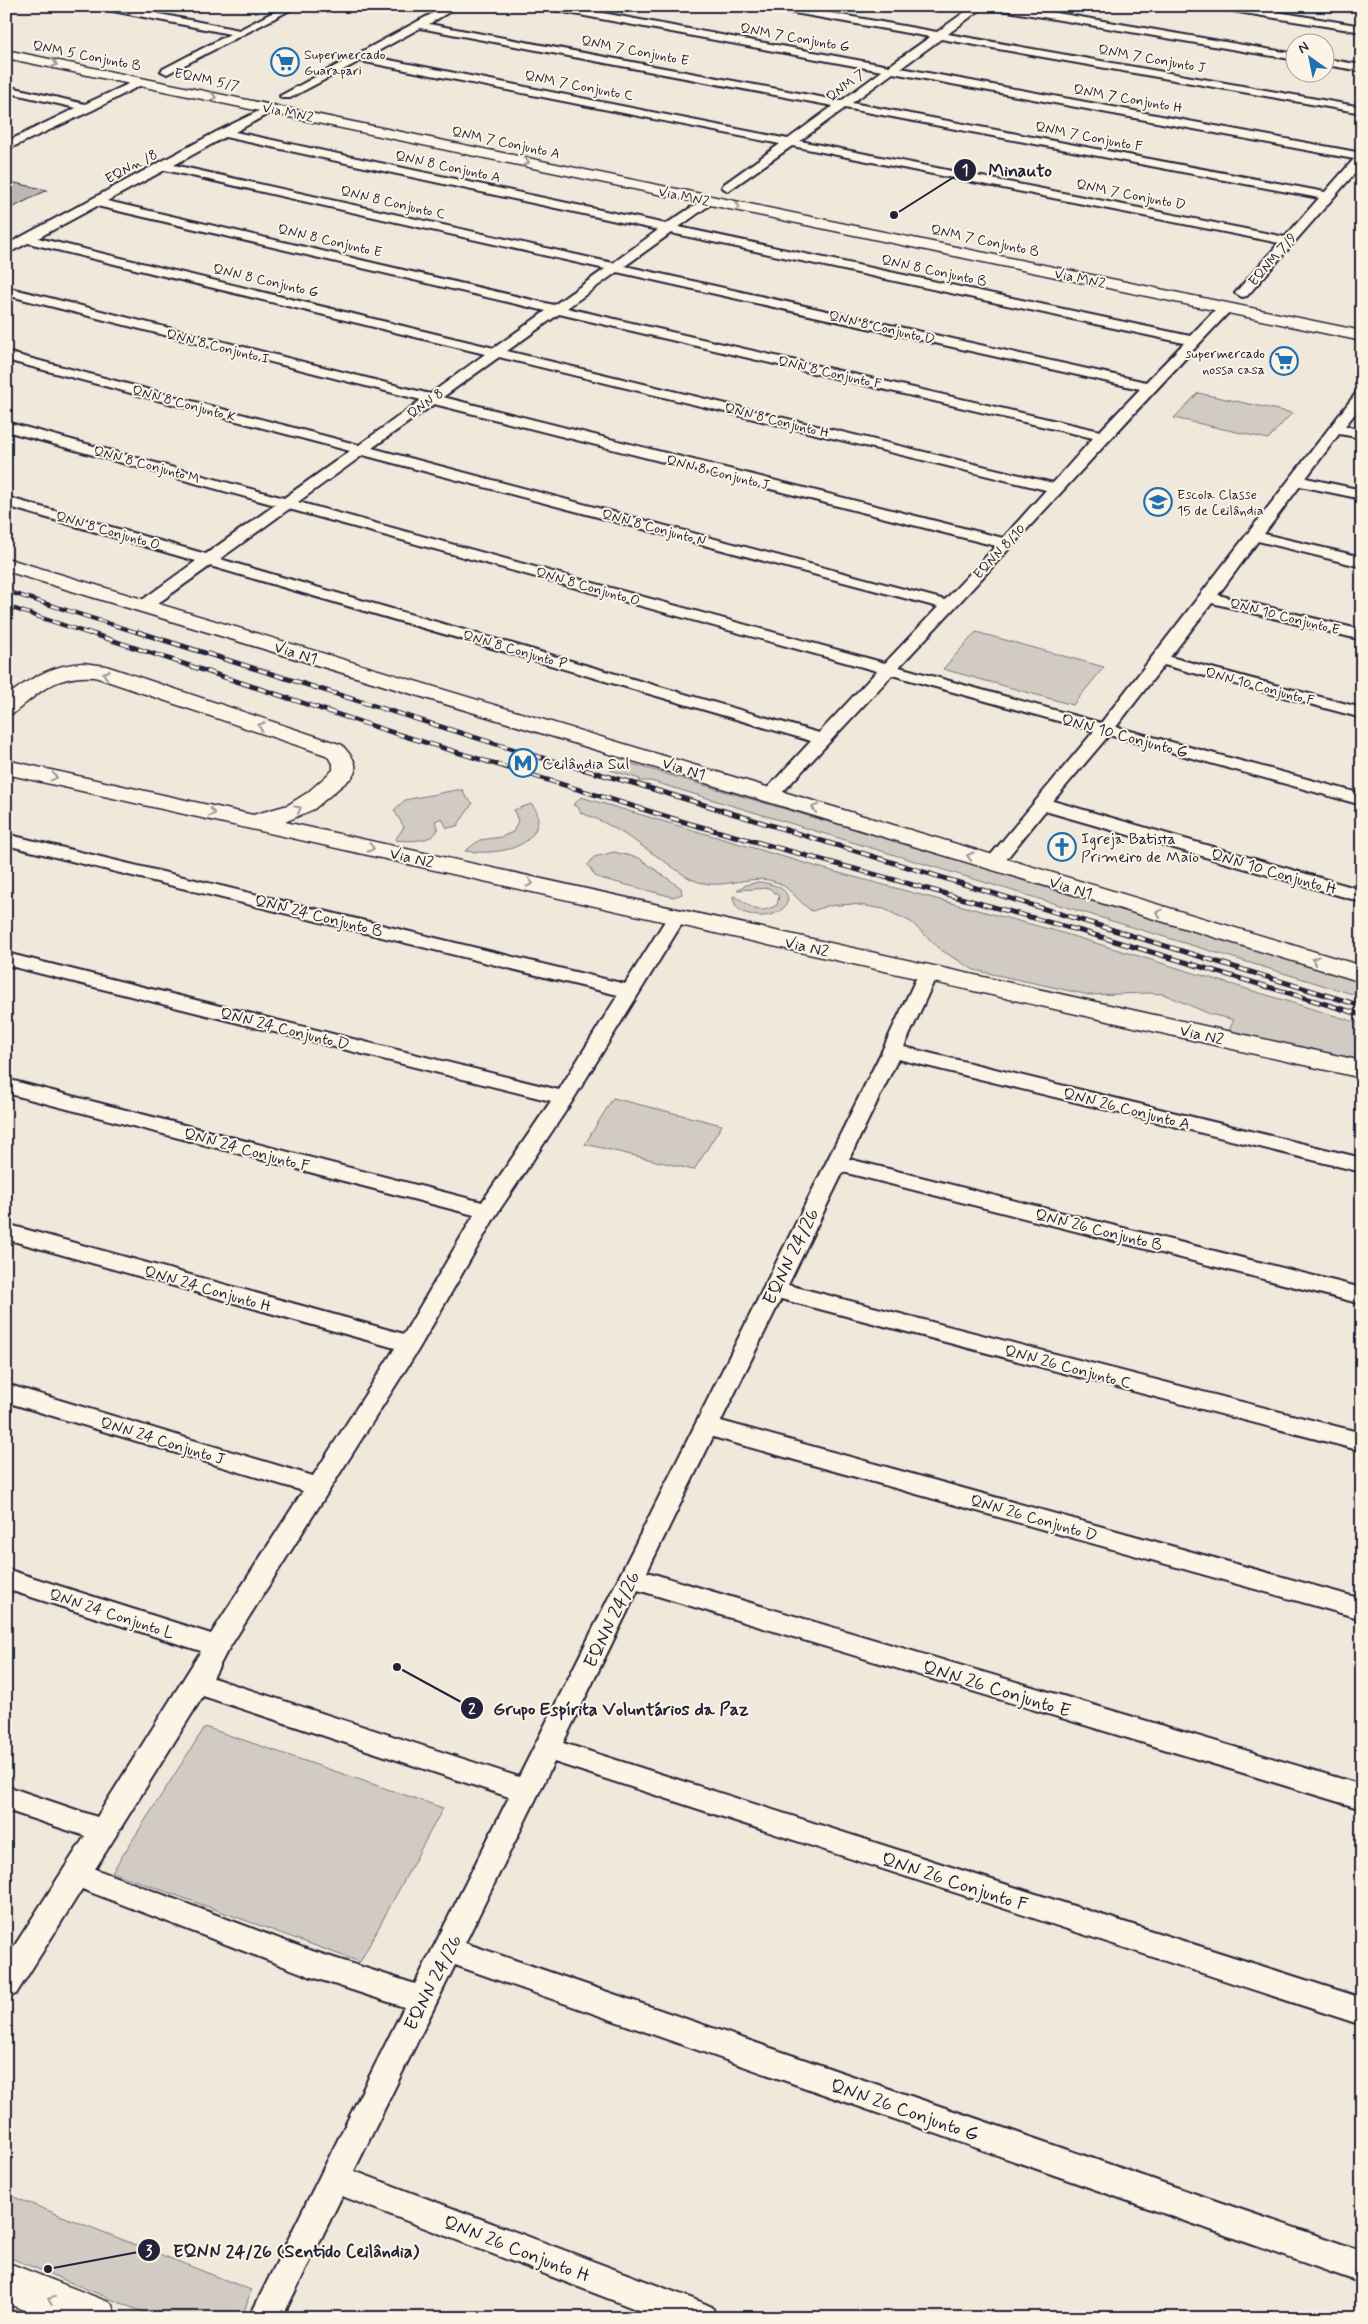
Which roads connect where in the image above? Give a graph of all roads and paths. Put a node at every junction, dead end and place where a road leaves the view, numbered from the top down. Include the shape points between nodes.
1 (103, 6) edge
2 (293, 6) edge
3 (454, 6) edge
4 (547, 6) edge
5 (772, 6) edge
6 (980, 6) edge
7 (996, 6) edge
8 (1220, 6) edge
9 (420, 24) junction
10 (1362, 29) edge
11 (239, 33) junction
12 (938, 36) junction
13 (6, 42) edge
14 (67, 52) dead end
15 (6, 54) edge
16 (1286, 55) edge
17 (359, 57) junction
18 (1336, 64) edge
19 (149, 68) dead end
20 (1362, 68) edge
21 (890, 70) junction
22 (167, 71) junction
23 (186, 75) dead end
24 (139, 82) junction
25 (6, 89) edge
26 (267, 92) dead end
27 (286, 96) junction
28 (305, 100) dead end
29 (845, 105) junction
30 (89, 108) junction
31 (271, 108) junction
32 (1362, 110) edge
33 (222, 133) junction
34 (6, 135) edge
35 (24, 139) junction
36 (792, 142) junction
37 (509, 143) dead end
38 (489, 146) junction
39 (6, 147) edge
40 (1362, 157) edge
41 (164, 166) junction
42 (709, 183) dead end
43 (728, 187) junction
44 (747, 191) dead end
45 (1327, 196) junction
46 (707, 201) junction
47 (96, 202) junction
48 (782, 216) junction
49 (669, 228) junction
50 (951, 235) dead end
51 (976, 238) dead end
52 (26, 239) junction
53 (1288, 241) junction
54 (6, 250) edge
55 (958, 252) junction
56 (615, 267) junction
57 (1223, 289) dead end
58 (6, 292) edge
59 (1242, 293) junction
60 (1261, 297) dead end
61 (556, 308) junction
62 (1225, 308) junction
63 (1362, 336) edge
64 (1193, 340) junction
65 (498, 353) junction
66 (6, 356) edge
67 (1149, 387) junction
68 (1362, 395) edge
69 (430, 400) junction
70 (6, 426) edge
71 (1336, 428) junction
72 (1362, 434) edge
73 (1103, 436) junction
74 (362, 450) junction
75 (1298, 481) junction
76 (1057, 488) junction
77 (1362, 495) edge
78 (6, 500) edge
79 (288, 502) junction
80 (1256, 536) junction
81 (1006, 544) junction
82 (209, 559) junction
83 (1362, 562) edge
84 (6, 564) edge
85 (1208, 597) junction
86 (947, 605) junction
87 (144, 606) junction
88 (1362, 635) edge
89 (1159, 659) junction
90 (888, 669) junction
91 (6, 708) edge
92 (1362, 713) edge
93 (1104, 729) junction
94 (821, 739) junction
95 (6, 767) edge
96 (771, 794) junction
97 (1362, 800) edge
98 (1042, 804) junction
99 (252, 822) junction
100 (6, 839) edge
101 (993, 863) junction
102 (1362, 896) edge
103 (677, 917) junction
104 (6, 959) edge
105 (928, 972) junction
106 (1362, 974) edge
107 (631, 992) junction
108 (892, 1051) junction
109 (1362, 1070) edge
110 (6, 1086) edge
111 (564, 1098) junction
112 (836, 1163) junction
113 (1362, 1164) edge
114 (487, 1212) junction
115 (6, 1231) edge
116 (773, 1289) junction
117 (1362, 1296) edge
118 (410, 1344) junction
119 (6, 1393) edge
120 (706, 1426) junction
121 (1362, 1442) edge
122 (320, 1487) junction
123 (632, 1578) junction
124 (6, 1579) edge
125 (1362, 1609) edge
126 (217, 1646) junction
127 (197, 1683) junction
128 (547, 1749) junction
129 (527, 1792) junction
130 (1362, 1797) edge
131 (6, 1798) edge
132 (104, 1831) junction
133 (75, 1874) junction
134 (448, 1950) junction
135 (6, 1985) edge
136 (423, 2000) junction
137 (1362, 2012) edge
138 (334, 2178) junction
139 (1362, 2267) edge
140 (6, 2282) edge
141 (96, 2318) edge
142 (265, 2318) edge
143 (701, 2318) edge

1 - 11 street
2 - 11 street, EQNM 5/7
3 - 9 street
4 - 21 street, QNM 7 Conjunto G
5 - 12 street, QNM 7 Conjunto J
6 - 12 street, QNM 7
7 - 16 street
8 - 10 street
9 - 17 street
9 - 29 street, QNM 7 Conjunto E
11 - 22 street, EQNM 5/7
12 - 21 street, QNM 7
12 - 32 street, QNM 7 Conjunto J
13 - 14 main road
15 -> 24 main road, Via MN2
17 - 27 street
17 - 36 street, QNM 7 Conjunto C
18 - 20 street
19 - 22 main road, QNM 5 Conjunto B
21 - 29 street, QNM 7
21 - 40 street, QNM 7 Conjunto H
22 - 23 main road, EQNM 5/7
24 - 30 street
24 -> 31 main road, Via MN2
25 - 30 street
26 - 27 main road
27 - 28 main road
29 - 36 street, QNM 7
29 - 45 street, QNM 7 Conjunto F
30 - 35 street
31 - 33 street, EQNn /8
31 - 38 main road, Via MN2 via 356,127
33 - 41 street, EQNn /8
33 - 49 street, QNN 8 Conjunto A
34 - 35 street
35 - 39 street
36 - 43 street, QNM 7
36 - 53 street, QNM 7 Conjunto D
37 - 38 main road
38 -> 46 main road, Via MN2
40 - 45 street, EQNM 7/9
41 - 47 street, EQNn /8
41 - 56 street, QNN 8 Conjunto C
42 - 43 main road
43 - 44 main road
45 - 53 street, EQNM 7/9
46 -> 48 main road, Via MN2
46 - 49 street, QNN 8
47 - 52 street, EQNn /8
47 - 61 street, QNN 8 Conjunto E
48 - 50 main road via 938,244 952,240
48 - 55 main road, Via MN2
49 - 56 street, QNN 8
49 - 64 street, QNN 8 Conjunto B
51 - 55 main road
52 - 54 street, EQNn /8
52 - 65 street, QNN 8 Conjunto G
53 - 59 street, EQNM 7/9
55 - 62 main road, Via MN2
56 - 61 street, QNN 8
56 - 67 street, QNN 8 Conjunto D
57 - 59 main road
58 - 69 street, QNN 8 Conjunto I
59 - 60 main road, EQNM 7/9
61 - 65 street, QNN 8
61 - 73 street, QNN 8 Conjunto F
62 - 63 main road, Via MN2
62 - 64 street, EQNN 8/10
64 - 67 street, EQNN 8/10
65 - 69 street, QNN 8
65 - 76 street, QNN 8 Conjunto H
66 - 74 street, QNN 8 Conjunto K
67 - 73 street, EQNN 8/10
68 - 71 street
69 - 74 street, QNN 8
69 - 81 street, QNN 8 Conjunto J
70 - 79 street, QNN 8 Conjunto M
71 - 72 street
71 - 75 street
73 - 76 street, EQNN 8/10
74 - 79 street, QNN 8
74 - 86 street, QNN 8 Conjunto N
75 - 77 street
75 - 80 street
76 - 81 street, EQNN 8/10
78 - 82 street, QNN 8 Conjunto O
79 - 82 street, QNN 8
79 - 90 street, QNN 8 Conjunto O
80 - 83 street
80 - 85 street
81 - 86 street, EQNN 8/10
82 - 87 street, QNN 8
82 - 94 street, QNN 8 Conjunto P
84 - 87 main road, Via N1
85 - 88 street, QNN 10 Conjunto E
85 - 89 street
86 - 90 street, EQNN 8/10
87 - 96 main road, Via N1
89 - 92 street, QNN 10 Conjunto F
89 - 93 street
90 - 93 street, QNN 10 Conjunto G
90 - 94 street, EQNN 8/10
99 -> 91 main road, Via N2 via 301,809 344,772 342,758 334,750 98,671 83,669 50,675
93 - 97 street, QNN 10 Conjunto G
93 - 98 street
94 - 96 street, EQNN 8/10
95 -> 99 main road, Via N2
101 -> 96 main road, Via N1
98 - 101 street
98 - 102 street, QNN 10 Conjunto H
99 -> 103 main road, Via N2
100 - 107 street, QNN 24 Conjunto B
106 -> 101 main road, Via N1
103 - 105 main road, Via N2
103 - 107 street
104 - 111 street, QNN 24 Conjunto D
105 - 108 street, EQNN 24/26
105 - 109 main road, Via N2
107 - 111 street
108 - 112 street, EQNN 24/26
108 - 113 street, QNN 26 Conjunto A
110 - 114 street, QNN 24 Conjunto F
111 - 114 street
112 - 116 street, EQNN 24/26
112 - 117 street, QNN 26 Conjunto B
114 - 118 street
115 - 118 street, QNN 24 Conjunto H
116 - 120 street, EQNN 24/26
116 - 121 street, QNN 26 Conjunto C
118 - 122 street
119 - 122 street, QNN 24 Conjunto J
120 - 123 street, EQNN 24/26
120 - 125 street, QNN 26 Conjunto D
122 - 126 street
123 - 128 street, EQNN 24/26
123 - 130 street, QNN 26 Conjunto E
124 - 126 street, QNN 24 Conjunto L
126 - 127 street
127 - 129 street
127 - 132 street
128 - 129 street, EQNN 24/26
128 - 137 street, QNN 26 Conjunto F
129 - 134 street, EQNN 24/26
131 - 132 street
132 - 133 street
133 - 135 street
133 - 136 street via 309,1963
134 - 136 street, EQNN 24/26
134 - 139 street, QNN 26 Conjunto G
136 - 138 street, EQNN 24/26
138 - 142 street, EQNN 24/26
138 - 143 street, QNN 26 Conjunto H
141 -> 140 main road

